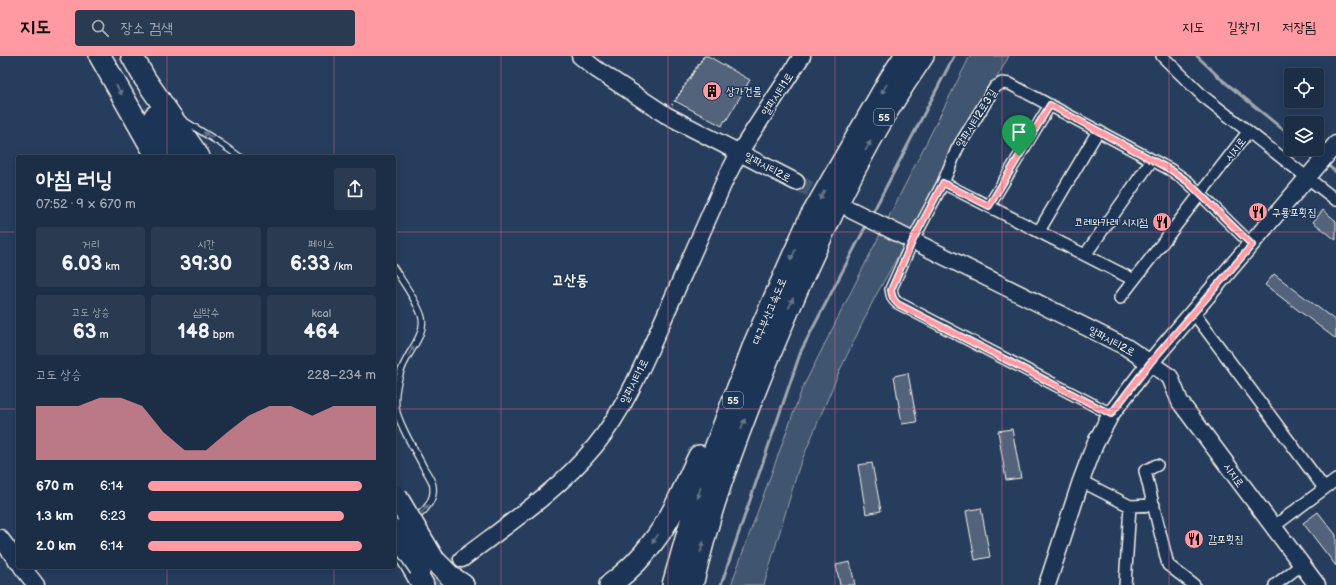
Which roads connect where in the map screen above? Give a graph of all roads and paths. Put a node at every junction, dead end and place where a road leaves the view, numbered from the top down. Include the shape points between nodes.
1 (100, 56) edge
2 (120, 56) edge
3 (132, 56) edge
4 (580, 56) edge
5 (704, 56) edge
6 (802, 56) edge
7 (905, 56) edge
8 (922, 56) edge
9 (1162, 56) edge
10 (161, 102) junction
11 (1050, 105) junction
12 (666, 115) junction
13 (1098, 131) junction
14 (1248, 132) junction
15 (1336, 145) edge
16 (739, 153) junction
17 (156, 155) edge
18 (178, 155) edge
19 (198, 155) edge
20 (237, 155) edge
21 (1152, 160) junction
22 (1308, 178) junction
23 (796, 182) tunnel mouth
24 (943, 183) junction
25 (1200, 194) junction
26 (1336, 200) edge
27 (989, 206) junction
28 (851, 210) dead end
29 (1039, 231) junction
30 (913, 240) junction
31 (1252, 245) junction
32 (1085, 255) junction
33 (396, 271) edge
34 (1134, 280) junction
35 (1120, 298) dead end
36 (1193, 312) junction
37 (755, 342) junction
38 (1150, 363) junction
39 (396, 398) edge
40 (396, 398) edge
41 (1111, 414) junction
42 (1157, 465) dead end
43 (1336, 480) edge
44 (1081, 481) junction
45 (1324, 488) junction
46 (1154, 505) junction
47 (1130, 506) junction
48 (396, 519) edge
49 (1272, 527) junction
50 (0, 538) edge
51 (16, 559) edge
52 (462, 559) tunnel mouth
53 (1301, 565) junction
54 (24, 569) edge
55 (425, 572) edge
56 (36, 585) edge
57 (440, 585) edge
58 (462, 585) edge
59 (610, 585) edge
60 (673, 585) edge
61 (692, 585) edge
62 (1047, 585) edge
63 (1125, 585) edge
64 (1194, 585) edge
65 (1275, 585) edge
66 (1317, 585) edge

1 -> 17 highway
2 - 18 highway
3 - 10 highway
4 - 12 street
5 - 12 path
6 - 16 street, 알파시티1로
7 -> 37 highway, 대구부산고속도로 / 55 via 809,220
61 -> 8 highway, 대구부산고속도로 / 55 via 716,496 790,305 848,180
9 - 14 street via 1204,97
10 - 19 highway
20 -> 10 lane via 186,122
11 - 13 street, 알파시티2로3길
11 - 24 street, 알파시티2로3길 via 1010,84 1002,83 995,87 957,149
11 - 27 street
12 - 16 street
13 - 21 street, 알파시티2로3길
13 - 29 street
14 - 22 street, 시지로
14 - 25 street, 시지로
15 - 22 street
16 - 23 street, 알파시티2로
16 - 52 street, 알파시티1로 via 641,370 615,418 570,474
21 - 25 street, 알파시티2로3길 via 1171,170
21 - 32 street
22 - 26 street, 시지로
22 - 31 street
24 - 27 street
24 - 30 street, 알파시티2로3길
25 - 31 street, 알파시티2로3길
25 - 34 street
27 - 29 street
28 - 30 street, 알파시티2로
29 - 32 street
30 - 38 street, 알파시티2로 via 1126,347
30 - 41 street, 알파시티2로3길 via 891,290 894,300
31 - 36 street
32 - 34 street
40 -> 33 lane via 398,378 422,329 418,308
34 - 35 street
36 - 38 street
36 - 45 street
37 -> 59 highway via 660,532 640,558
37 -> 60 highway, 대구부산고속도로 / 55 via 701,486
38 - 41 street
38 - 49 street, 시지로 via 1170,377 1180,402
48 -> 39 lane via 420,514 433,497 433,486 397,412
41 - 44 street via 1095,444
42 - 46 street via 1146,471
43 - 45 street
44 - 47 street
44 - 62 street
45 - 49 street
46 - 47 street
46 - 64 street via 1168,565
47 - 63 street
48 - 55 highway, bridge
48 - 55 highway, bridge
49 - 53 street, 시지로
50 - 51 street
53 - 65 street
53 - 66 street, 시지로
54 - 56 street
55 - 57 highway
55 - 58 highway via 451,577

